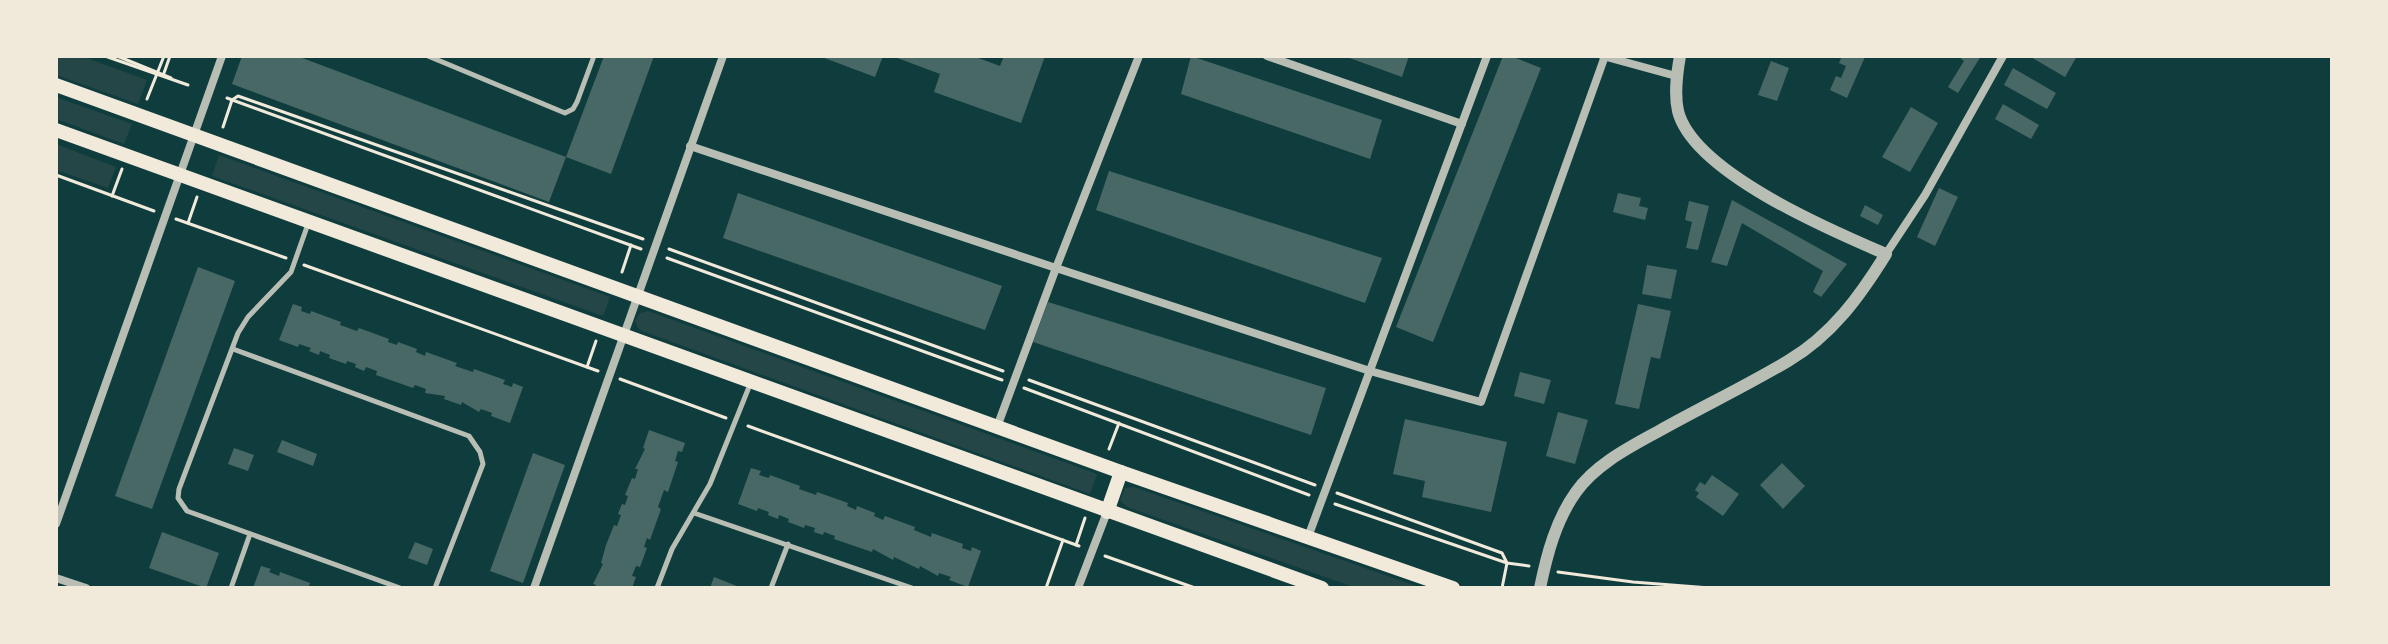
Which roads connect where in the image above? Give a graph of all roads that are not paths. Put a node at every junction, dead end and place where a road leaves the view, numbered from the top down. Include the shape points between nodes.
1 (222, 56) edge
2 (428, 56) edge
3 (594, 56) edge
4 (723, 56) edge
5 (1139, 56) edge
6 (1267, 56) edge
7 (1487, 56) edge
8 (1604, 56) edge
9 (1680, 56) edge
10 (2003, 56) edge
11 (1676, 76) junction
12 (56, 85) edge
13 (1462, 124) junction
14 (56, 130) edge
15 (194, 135) junction
16 (690, 146) junction
17 (180, 175) junction
18 (309, 222) junction
19 (1886, 254) junction
20 (1056, 268) junction
21 (637, 295) junction
22 (623, 335) junction
23 (233, 349) junction
24 (1370, 371) junction
25 (752, 381) junction
26 (997, 427) junction
27 (1121, 472) junction
28 (1107, 512) junction
29 (694, 513) junction
30 (56, 524) edge
31 (250, 534) junction
32 (1308, 537) junction
33 (788, 544) junction
34 (56, 578) edge
35 (86, 588) edge
36 (231, 588) edge
37 (400, 588) edge
38 (435, 588) edge
39 (534, 588) edge
40 (657, 588) edge
41 (771, 588) edge
42 (912, 588) edge
43 (1078, 588) edge
44 (1322, 588) edge
45 (1453, 588) edge
46 (1540, 588) edge

1 - 15 street
2 - 3 lane via 565,113 577,102
4 - 16 street
5 - 20 street
6 - 13 street
7 - 13 street
8 - 11 street
8 - 24 street via 1481,402
9 - 11 street
10 - 19 street
11 - 19 street via 1679,112 1687,129 1730,173 1824,228
12 - 15 main road
13 - 24 street
14 - 17 main road
15 - 17 street
15 - 21 main road
16 - 20 street
16 - 21 street
17 - 18 main road
17 - 30 street
18 - 22 main road
18 - 23 lane via 282,284 248,317
19 - 46 street via 1836,324 1790,360 1600,467 1576,491 1558,524
20 - 24 street
20 - 26 street
21 - 22 street
21 - 26 main road
22 - 25 main road
22 - 39 street
23 - 31 lane via 178,498 187,511
23 - 38 lane via 475,441 483,464
24 - 32 street
25 - 28 main road
25 - 29 lane
26 - 27 main road
27 - 28 main road
27 - 32 main road
28 - 43 street
28 - 44 main road
29 - 33 lane
29 - 40 lane
31 - 36 lane
31 - 37 lane
32 - 45 main road
33 - 41 lane
33 - 42 lane
34 - 35 street

